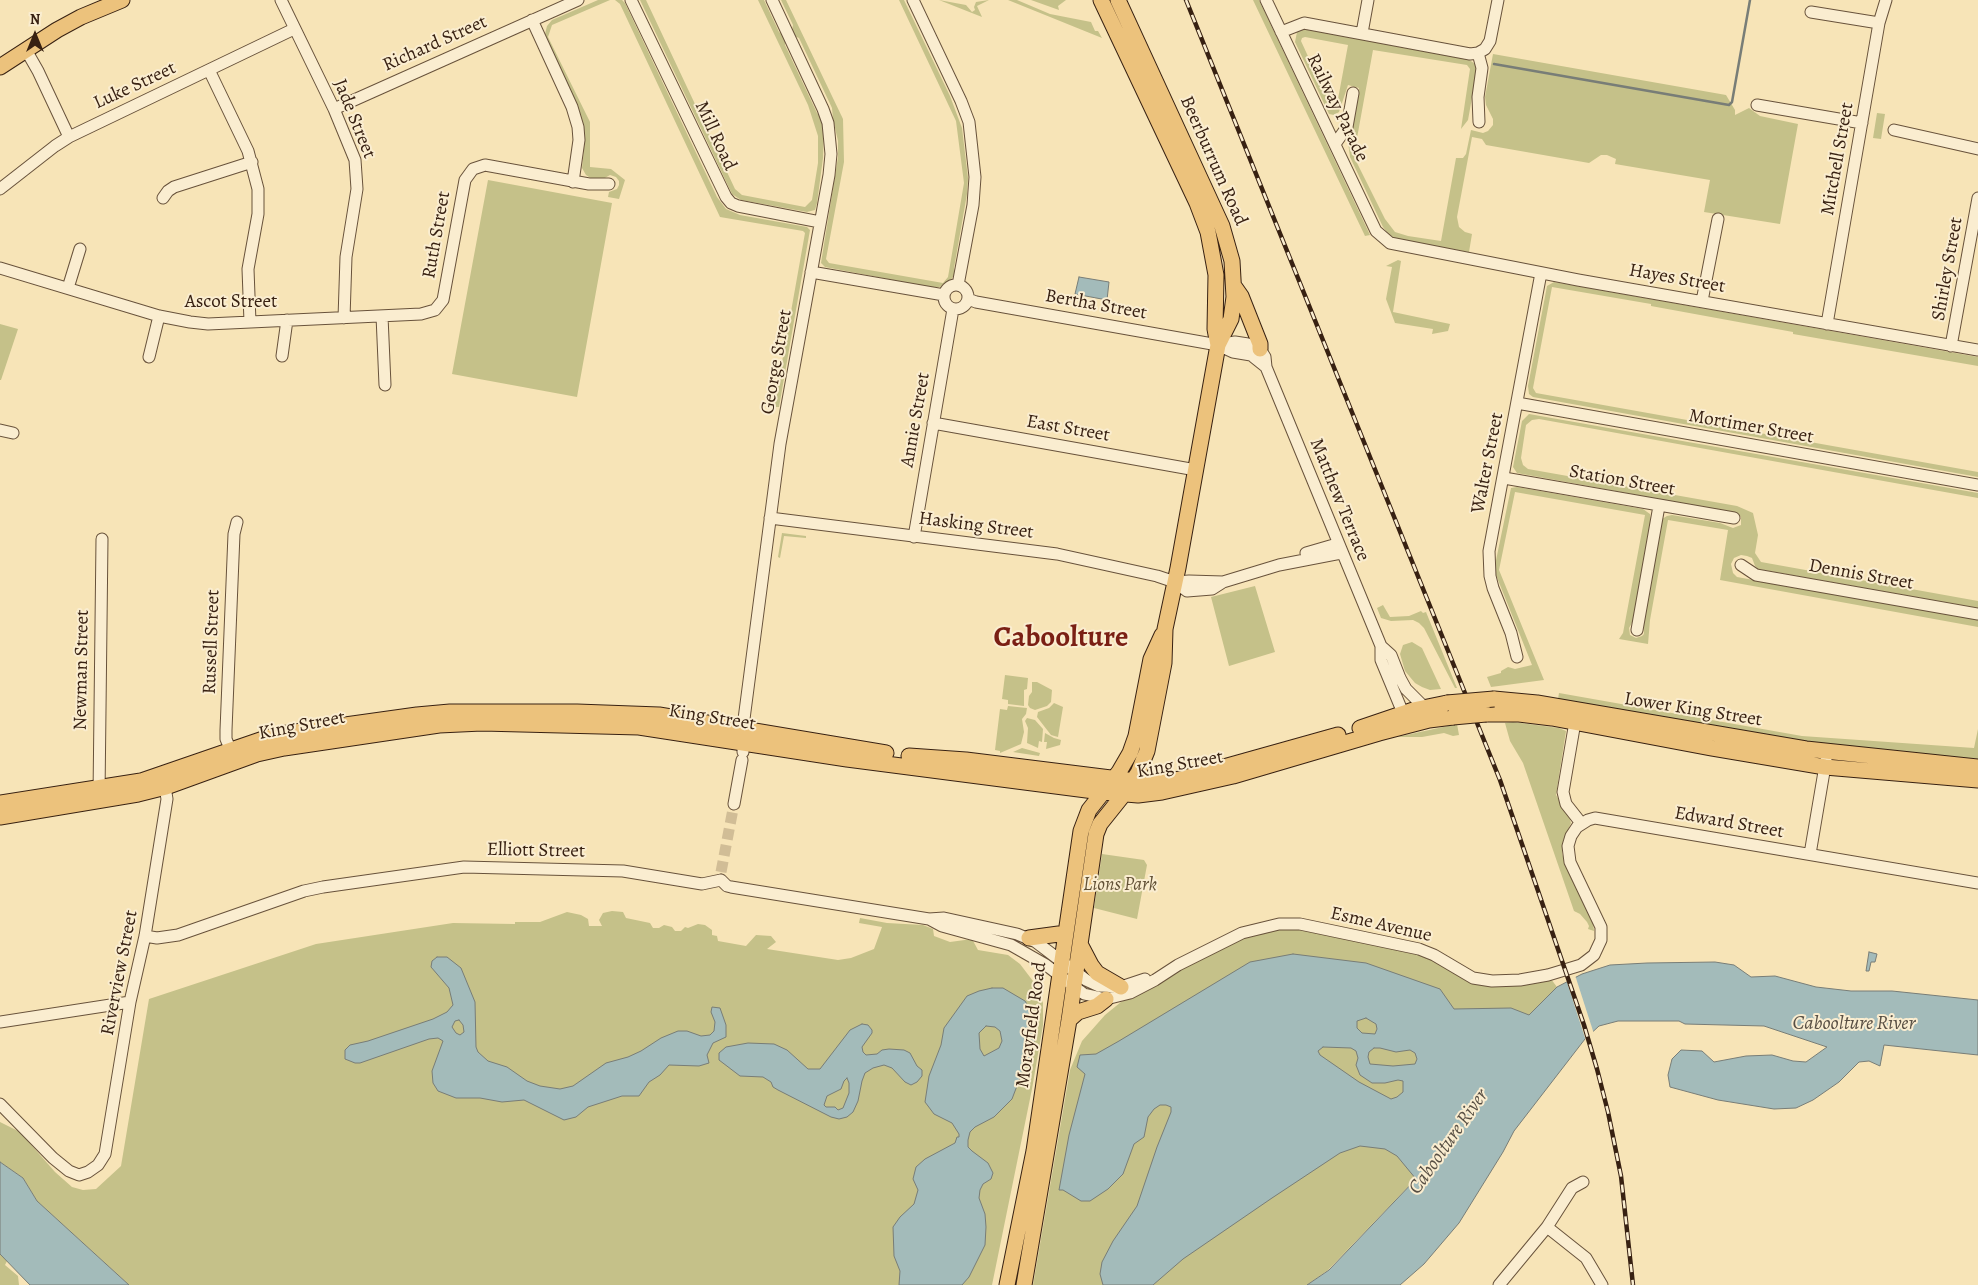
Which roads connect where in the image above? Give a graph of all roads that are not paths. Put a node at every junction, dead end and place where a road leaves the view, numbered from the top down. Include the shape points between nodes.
1 (281, 0) edge
2 (578, 0) edge
3 (631, 0) edge
4 (772, 0) edge
5 (913, 0) edge
6 (1101, 0) edge
7 (1118, 0) edge
8 (1266, 0) edge
9 (1368, 0) edge
10 (1498, 0) edge
11 (1886, 0) edge
12 (112, 2) edge
13 (1810, 12) dead end
14 (532, 20) junction
15 (1879, 23) junction
16 (294, 29) junction
17 (1281, 32) junction
18 (1362, 33) junction
19 (26, 50) junction
20 (1478, 53) junction
21 (0, 67) edge
22 (209, 70) junction
23 (1353, 93) dead end
24 (1757, 105) dead end
25 (334, 109) junction
26 (1479, 122) dead end
27 (1862, 123) junction
28 (1894, 130) dead end
29 (69, 137) junction
30 (1335, 144) junction
31 (1978, 149) edge
32 (252, 162) junction
33 (573, 182) junction
34 (609, 184) dead end
35 (0, 189) edge
36 (164, 198) dead end
37 (1978, 198) edge
38 (1718, 219) dead end
39 (820, 222) junction
40 (1376, 231) joint
41 (80, 249) dead end
42 (0, 268) edge
43 (811, 272) junction
44 (1541, 273) junction
45 (958, 285) junction
46 (1234, 286) junction
47 (68, 288) junction
48 (944, 295) junction
49 (968, 299) junction
50 (1702, 301) junction
51 (438, 308) joint
52 (953, 309) junction
53 (159, 316) junction
54 (382, 316) junction
55 (344, 318) junction
56 (287, 320) junction
57 (250, 322) junction
58 (1827, 324) junction
59 (1218, 345) junction
60 (1952, 346) junction
61 (1260, 349) junction
62 (1978, 350) edge
63 (282, 356) dead end
64 (149, 357) dead end
65 (1266, 367) junction
66 (385, 385) dead end
67 (1517, 403) junction
68 (933, 423) junction
69 (0, 430) edge
70 (13, 433) dead end
71 (1196, 470) junction
72 (1504, 478) junction
73 (1978, 485) edge
74 (1659, 506) junction
75 (770, 518) junction
76 (1734, 518) dead end
77 (238, 522) dead end
78 (914, 536) junction
79 (102, 539) dead end
80 (1339, 548) junction
81 (1741, 565) dead end
82 (1175, 582) junction
83 (1978, 614) edge
84 (1165, 629) junction
85 (1637, 630) dead end
86 (1380, 646) junction
87 (1517, 657) dead end
88 (1424, 707) junction
89 (1450, 710) junction
90 (1403, 713) junction
91 (1575, 722) junction
92 (1415, 723) junction
93 (743, 746) junction
94 (233, 756) junction
95 (1826, 759) junction
96 (1978, 767) edge
97 (1113, 779) junction
98 (1978, 780) edge
99 (164, 781) junction
100 (1128, 788) junction
101 (1102, 792) junction
102 (99, 795) junction
103 (0, 803) edge
104 (734, 804) tunnel mouth
105 (0, 817) edge
106 (1581, 823) junction
107 (1810, 854) junction
108 (1978, 883) edge
109 (929, 919) junction
110 (1066, 933) junction
111 (146, 936) junction
112 (1029, 938) junction
113 (1080, 944) junction
114 (1062, 960) junction
115 (1163, 973) junction
116 (1060, 976) junction
117 (1075, 980) junction
118 (1121, 987) junction
119 (1106, 999) junction
120 (130, 1002) junction
121 (1069, 1020) junction
122 (0, 1022) edge
123 (0, 1104) edge
124 (1583, 1182) dead end
125 (1547, 1227) junction
126 (1007, 1285) edge
127 (1024, 1285) edge
128 (1500, 1285) edge
129 (1602, 1285) edge

1 - 16 street, Jade Street
2 - 14 street, Richard Street
3 - 39 street, Mill Road via 726,198 738,206
4 - 39 street, George Street via 828,123 831,154
5 - 45 street via 969,122 975,177
6 - 59 main road, Beerburrum Road via 1208,232 1216,275 1215,328
7 - 46 main road, Beerburrum Road via 1222,226 1232,261
8 - 17 street, Railway Parade
9 - 18 street
10 - 20 street via 1490,41
11 - 15 street, Mitchell Street
12 - 19 main road
13 - 15 street
14 - 25 street, Richard Street
14 - 33 street via 578,127
15 - 27 street, Mitchell Street
16 - 22 street, Luke Street
16 - 25 street, Jade Street
17 - 18 street via 1304,23
17 - 30 street, Railway Parade
18 - 20 street
19 - 21 main road
19 - 29 street
20 - 26 street via 1482,68
22 - 29 street, Luke Street
22 - 32 street
23 - 30 street via 1347,127
24 - 27 street
25 - 55 street, Jade Street via 349,143 357,174 346,257
27 - 58 street, Mitchell Street
28 - 31 street
29 - 35 street, Luke Street
30 - 40 street, Railway Parade
32 - 36 street via 174,187
32 - 57 street via 259,202 248,269
33 - 34 street, Ruth Street
33 - 51 street, Ruth Street via 470,165 445,292
37 - 60 street, Shirley Street
38 - 50 street
39 - 43 street, George Street
40 - 44 street, Hayes Street via 1390,243
41 - 47 street
42 - 47 street, Ascot Street
43 - 48 street
43 - 75 street, George Street
44 - 50 street, Hayes Street
44 - 67 street, Walter Street
45 - 48 street via 947,288
45 - 49 street via 966,290
46 - 59 main road, Beerburrum Road via 1231,319
46 - 61 main road via 1241,296
47 - 53 street, Ascot Street
48 - 52 street via 945,302
49 - 52 street via 963,307
49 - 59 street, Bertha Street
50 - 58 street, Hayes Street
51 - 54 street, Ascot Street via 421,314
52 - 68 street, Annie Street
53 - 57 street, Ascot Street via 208,324
53 - 64 street
54 - 55 street, Ascot Street
54 - 66 street
55 - 56 street, Ascot Street
56 - 57 street, Ascot Street
56 - 63 street
58 - 60 street, Hayes Street
59 - 61 street via 1235,342
59 - 65 street via 1255,357
59 - 71 main road, Beerburrum Road
60 - 62 street, Hayes Street
61 - 65 street, Matthew Terrace via 1266,357
65 - 80 street, Matthew Terrace
67 - 72 street, Walter Street
67 - 73 street, Mortimer Street
68 - 71 street, East Street
68 - 78 street, Annie Street
69 - 70 street
71 - 82 main road, Beerburrum Road
72 - 74 street, Station Street
72 - 87 street, Walter Street via 1489,551 1490,576
74 - 76 street, Station Street
74 - 85 street
75 - 78 street, Hasking Street
75 - 93 street, George Street
77 - 94 street, Russell Street via 234,534 226,730
78 - 82 street, Hasking Street via 1075,557
79 - 102 street, Newman Street
80 - 82 street, Hasking Street via 1292,557 1280,565 1223,582
80 - 86 street, Matthew Terrace
81 - 83 street, Dennis Street via 1756,575
82 - 84 main road, Beerburrum Road
84 - 97 main road, Beerburrum Road via 1151,659 1136,736 1125,763
84 - 100 main road, Beerburrum Road via 1164,662 1150,737 1144,759
86 - 88 street, Matthew Terrace via 1391,655 1406,688
86 - 90 street, Matthew Terrace via 1381,660
88 - 89 main road, Lower King Street
88 - 90 main road, Lower King Street
89 - 91 main road, Lower King Street, bridge
89 - 92 main road, Lower King Street
89 - 95 main road, Lower King Street, bridge via 1494,699 1537,704
90 - 92 street, Matthew Terrace
90 - 100 main road, King Street via 1357,730 1181,779
91 - 95 main road, Lower King Street via 1702,746
91 - 106 street via 1563,792 1566,804
92 - 100 main road, King Street via 1233,776 1138,795
93 - 94 main road, King Street via 633,726 464,724 411,728
93 - 97 main road, King Street via 869,751
93 - 101 main road, King Street
93 - 104 street, George Street
94 - 99 main road, King Street
95 - 96 main road, Lower King Street
95 - 98 main road, Lower King Street
95 - 107 street
97 - 100 main road, King Street
97 - 101 main road, Morayfield Road
99 - 102 main road, King Street
99 - 111 street, Riverview Street via 167,799
100 - 101 main road, King Street
100 - 113 main road, Morayfield Road via 1096,834
101 - 110 main road, Morayfield Road via 1089,810 1081,831
102 - 103 main road, King Street
102 - 105 main road, King Street
106 - 107 street, Edward Street via 1602,819
106 - 115 street, Esme Avenue via 1571,836 1568,856 1602,927 1601,940 1594,955 1581,965 1548,975 1492,981 1473,978 1434,954 1419,949 1300,924 1280,924 1242,933
107 - 108 street, Edward Street
109 - 111 street, Elliott Street via 731,887 721,876 702,884 623,871 464,867 304,891 178,935
109 - 112 street, Elliott Street via 944,918
109 - 116 street, Elliott Street via 942,926 1010,945
110 - 112 main road
110 - 114 main road, Morayfield Road
111 - 120 street, Riverview Street
112 - 114 street, Elliott Street
113 - 117 main road, Morayfield Road
113 - 118 main road via 1097,973
114 - 116 main road, Morayfield Road
114 - 117 street, Elliott Street
115 - 118 street, Esme Avenue
115 - 119 street, Esme Avenue via 1130,993
116 - 117 street, Elliott Street
116 - 126 main road, Morayfield Road via 1032,1160
117 - 118 street, Esme Avenue
117 - 119 street via 1090,996
117 - 121 main road, Morayfield Road
119 - 121 main road via 1097,1006 1078,1012
120 - 122 street
120 - 123 street, Riverview Street via 105,1154 98,1165 79,1174 69,1171
121 - 127 main road, Morayfield Road
124 - 125 street via 1572,1188
125 - 128 street
125 - 129 street via 1586,1258

